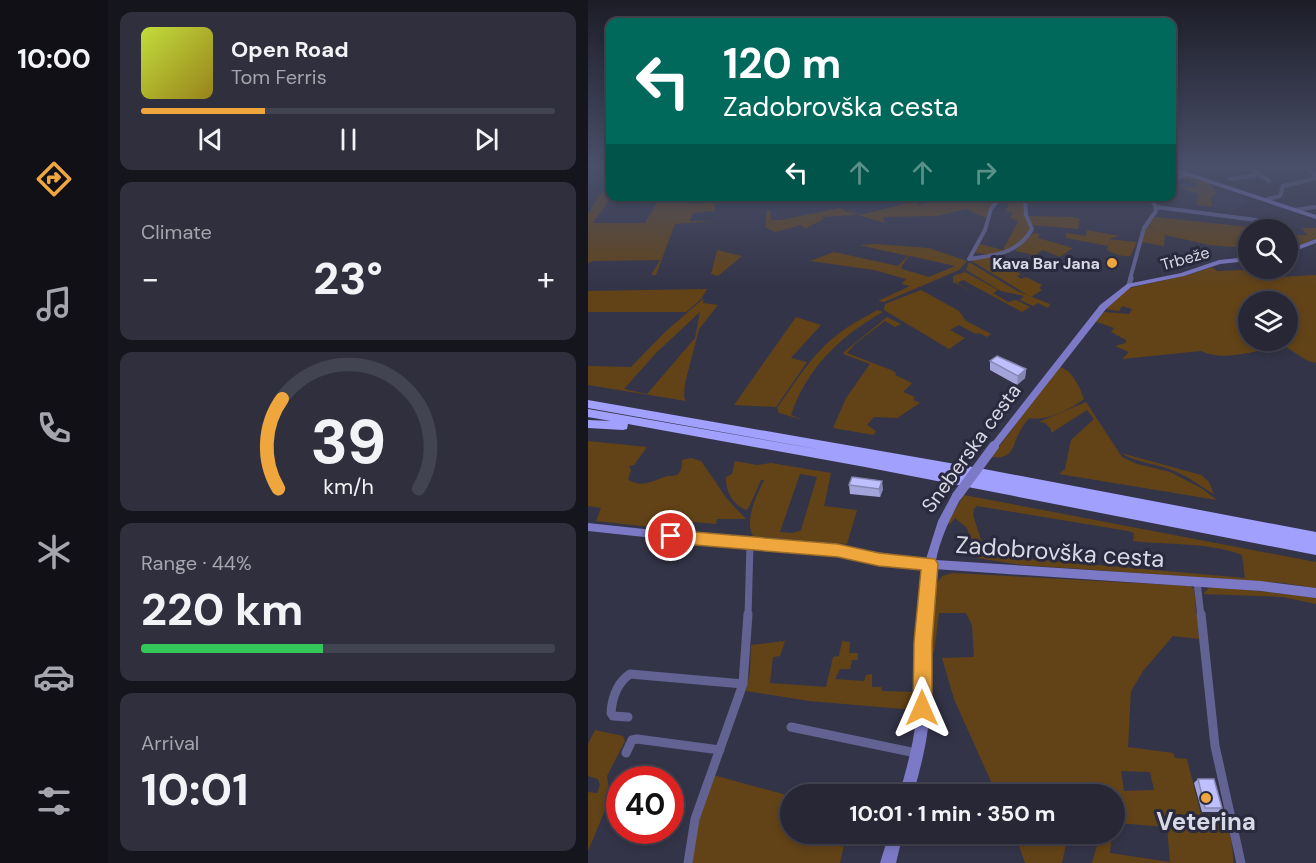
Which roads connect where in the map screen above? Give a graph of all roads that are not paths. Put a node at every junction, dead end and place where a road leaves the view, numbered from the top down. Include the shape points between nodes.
1 (992, 207) edge
2 (1026, 207) edge
3 (1156, 207) edge
4 (1158, 207) edge
5 (1287, 207) edge
6 (1314, 207) edge
7 (1294, 210) junction
8 (1316, 217) edge
9 (1248, 219) edge
10 (1316, 241) edge
11 (1298, 247) edge
12 (1238, 260) edge
13 (1129, 285) junction
14 (588, 404) edge
15 (588, 413) edge
16 (588, 424) edge
17 (699, 432) junction
18 (588, 527) edge
19 (1316, 538) edge
20 (750, 544) junction
21 (1316, 549) edge
22 (930, 564) junction
23 (1197, 582) junction
24 (1316, 593) edge
25 (743, 684) junction
26 (628, 717) dead end
27 (791, 727) dead end
28 (720, 750) junction
29 (626, 753) dead end
30 (917, 753) junction
31 (909, 784) edge
32 (893, 844) edge
33 (688, 863) edge
34 (888, 863) edge
35 (1241, 863) edge

1 - 2 street via 969,259 1004,254 1020,246 1032,229
3 - 13 street via 1144,228
4 - 9 street
5 - 7 street
6 - 7 street
7 - 8 street
10 - 11 street
12 - 13 street, Trbeže
13 - 22 street, Sneberska cesta, bridge via 1103,307 957,496 939,527
14 - 19 highway
15 - 17 highway
16 - 17 highway via 675,434
17 - 21 highway
18 - 20 street, Zadobrovška cesta
20 - 22 street, Zadobrovška cesta via 838,550 879,560
20 - 25 street
22 - 23 street, Zadobrovška cesta
22 - 30 street, Sneberska cesta
23 - 24 street, Zadobrovška cesta
23 - 35 street via 1215,746
25 - 26 street via 630,674 620,684 610,713
25 - 28 street
27 - 30 street
28 - 29 street via 637,739 632,740
28 - 33 street via 695,819
30 - 31 street, Sneberska cesta
32 - 34 street

